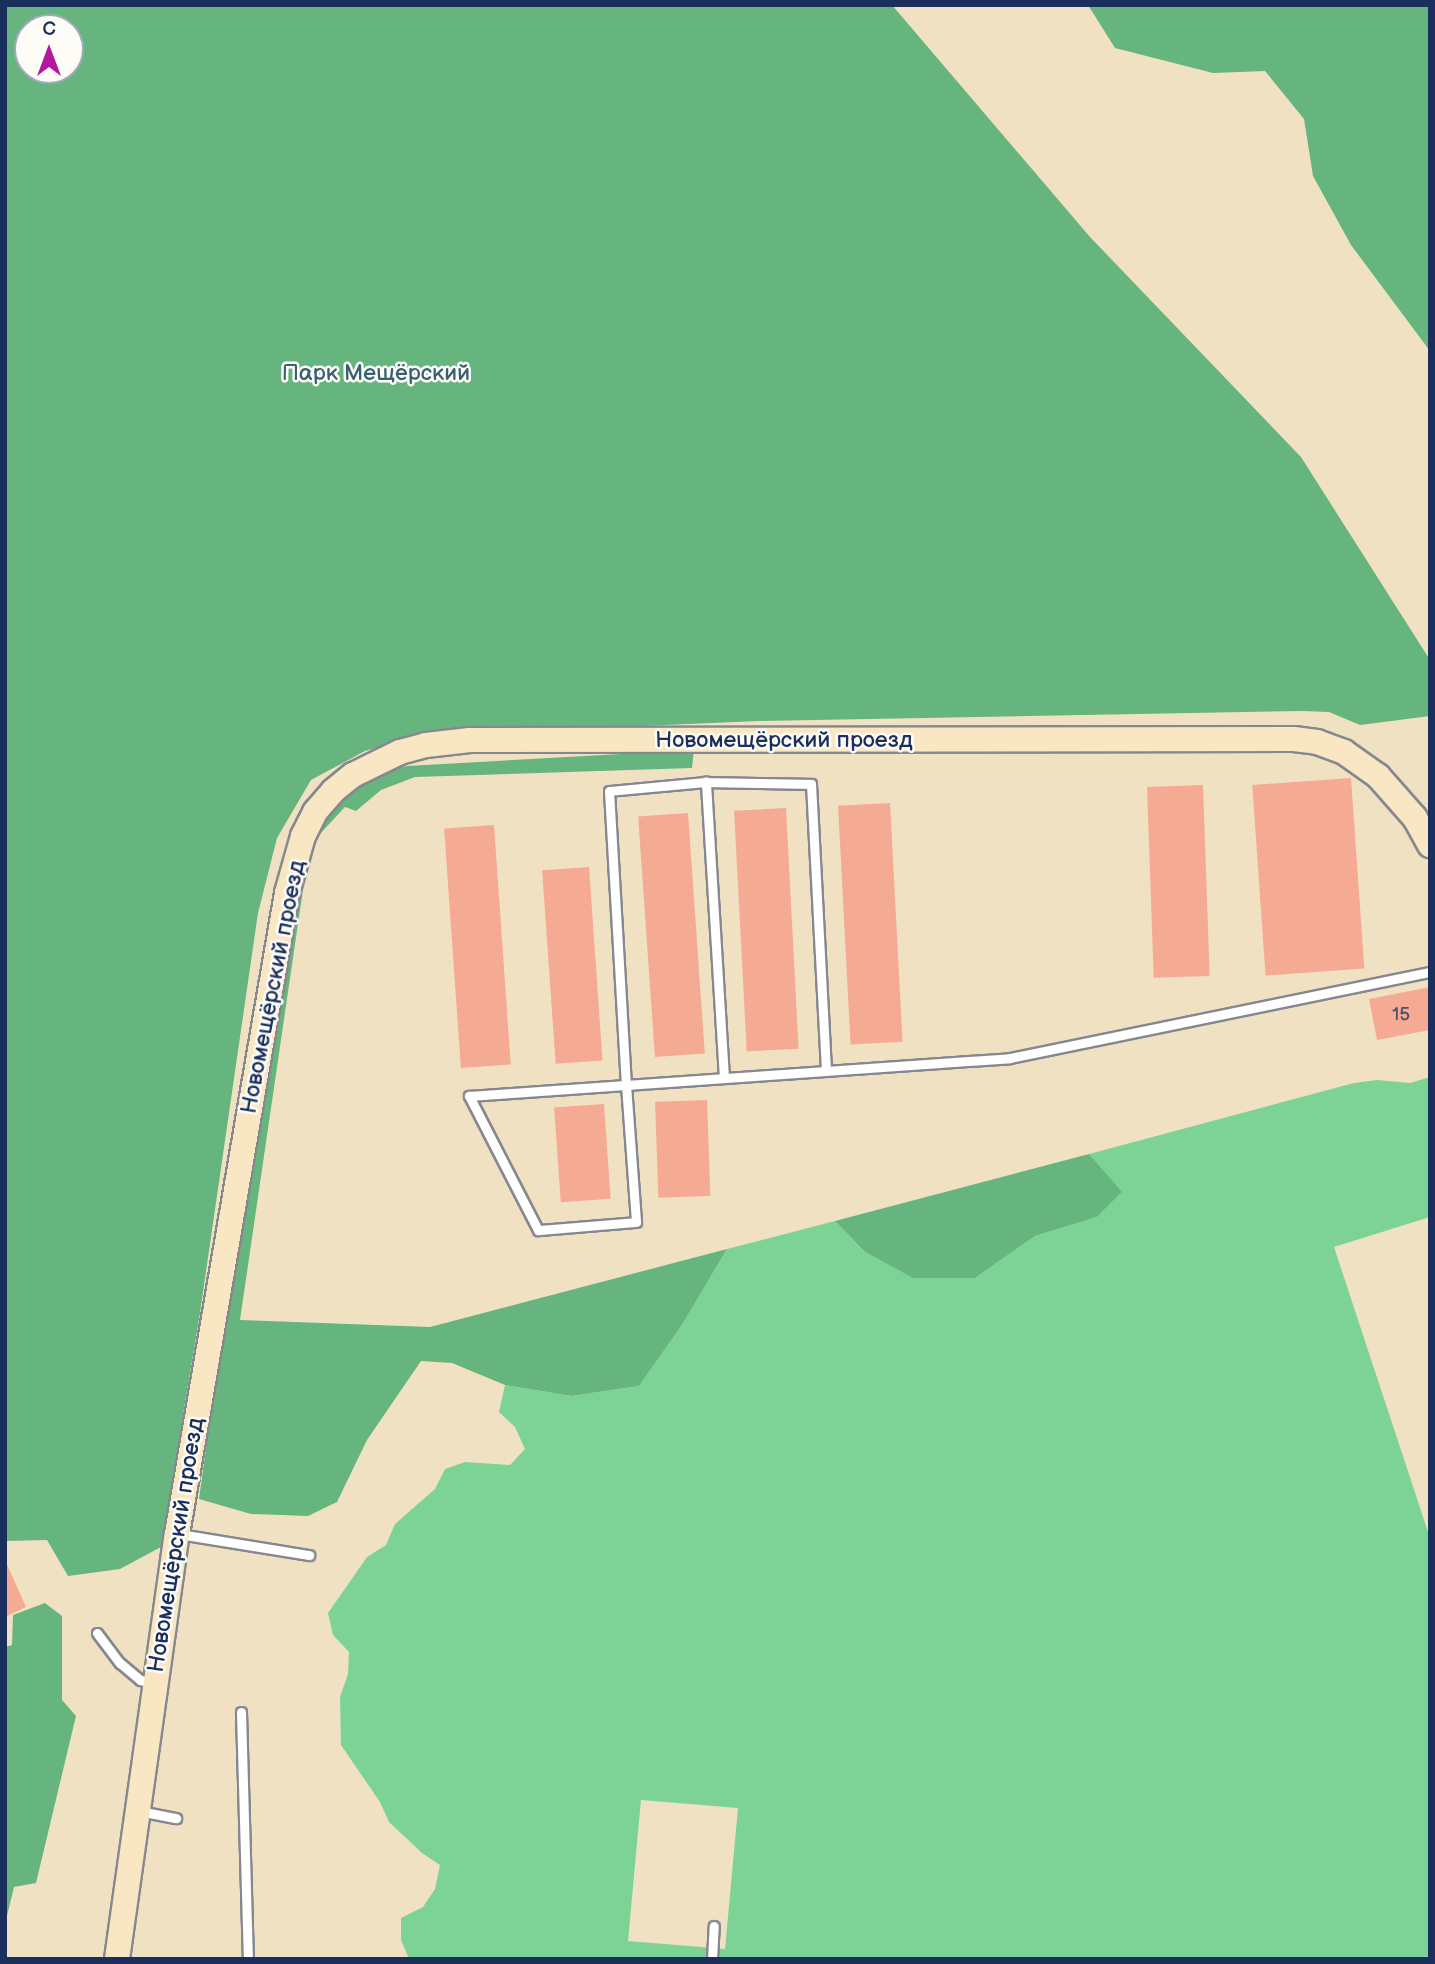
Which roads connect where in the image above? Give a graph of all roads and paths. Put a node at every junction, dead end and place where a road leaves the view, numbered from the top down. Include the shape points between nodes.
1 (706, 782) junction
2 (1430, 845) edge
3 (1430, 972) edge
4 (826, 1071) junction
5 (724, 1078) junction
6 (626, 1085) junction
7 (177, 1534) junction
8 (309, 1555) dead end
9 (97, 1633) dead end
10 (154, 1683) junction
11 (241, 1712) dead end
12 (138, 1810) junction
13 (176, 1818) dead end
14 (714, 1926) dead end
15 (117, 1959) edge
16 (248, 1959) edge
17 (712, 1959) edge

1 - 4 lane via 811,784
1 - 5 lane
1 - 6 lane via 609,791
2 - 7 street, Новомещёрский проезд via 1415,818 1378,776 1344,752 1294,739 470,740 400,752 363,769 333,791 315,812 294,861
3 - 4 lane via 1010,1058
4 - 5 lane
5 - 6 lane
6 - 6 lane via 469,1096 538,1230 636,1222
7 - 8 lane
7 - 10 street, Новомещёрский проезд
9 - 10 lane via 120,1663 140,1680
10 - 12 street, Новомещёрский проезд
11 - 16 lane
12 - 13 lane
12 - 15 street, Новомещёрский проезд
14 - 17 lane

